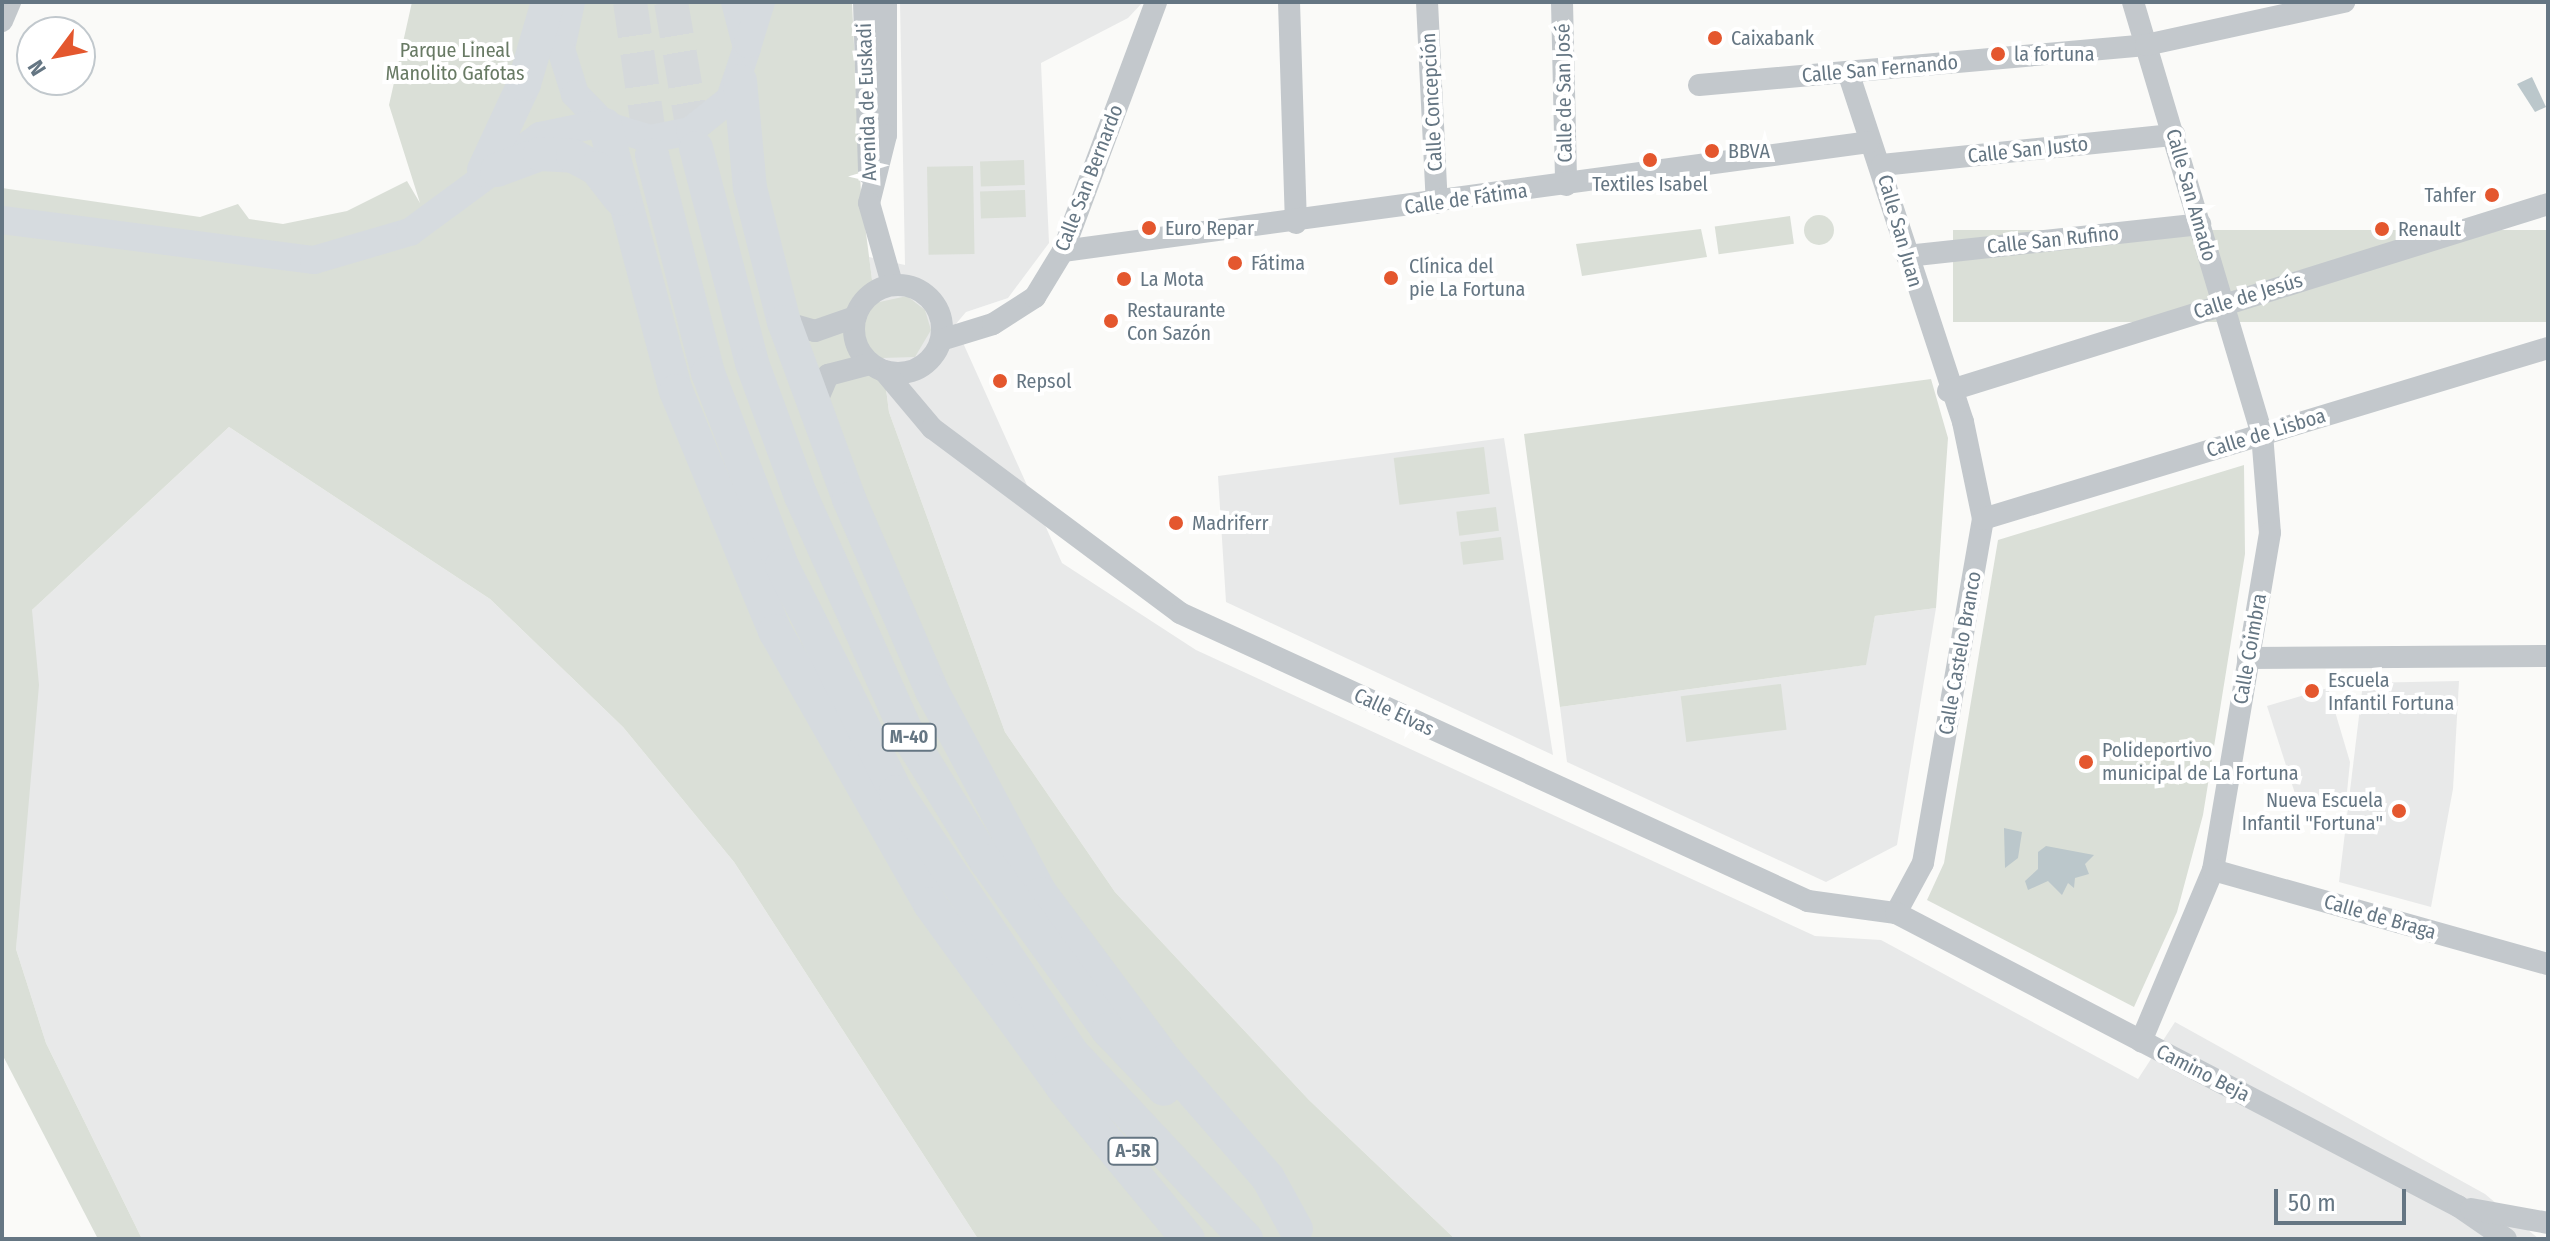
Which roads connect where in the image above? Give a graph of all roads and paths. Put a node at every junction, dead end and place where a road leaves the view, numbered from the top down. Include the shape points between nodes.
1 (10, 2) edge
2 (548, 2) edge
3 (571, 2) edge
4 (735, 2) edge
5 (761, 2) edge
6 (864, 2) edge
7 (886, 2) edge
8 (1156, 2) edge
9 (1289, 2) edge
10 (1427, 2) edge
11 (1562, 2) edge
12 (2133, 2) edge
13 (2344, 2) edge
14 (2, 21) edge
15 (561, 36) junction
16 (2146, 45) junction
17 (743, 65) junction
18 (1848, 72) junction
19 (1699, 85) dead end
20 (604, 124) junction
21 (2174, 135) junction
22 (1869, 142) junction
23 (696, 148) tunnel mouth
24 (652, 155) tunnel mouth
25 (1882, 165) junction
26 (490, 170) junction
27 (1566, 185) junction
28 (869, 203) junction
29 (1437, 203) junction
30 (623, 204) junction
31 (2548, 204) edge
32 (2, 220) edge
33 (1296, 223) junction
34 (2200, 224) junction
35 (1063, 251) junction
36 (1907, 256) junction
37 (892, 284) junction
38 (2223, 303) junction
39 (855, 317) junction
40 (784, 322) junction
41 (941, 340) junction
42 (2548, 348) edge
43 (922, 366) junction
44 (877, 367) junction
45 (1948, 391) junction
46 (813, 409) junction
47 (932, 428) junction
48 (2262, 434) junction
49 (1983, 519) junction
50 (2548, 656) edge
51 (2248, 658) junction
52 (2213, 870) junction
53 (1896, 913) junction
54 (2548, 964) edge
55 (2141, 1041) junction
56 (1072, 1053) junction
57 (2458, 1206) junction
58 (2545, 1223) edge
59 (1302, 1234) edge
60 (1188, 1239) edge
61 (1209, 1239) edge
62 (1246, 1239) edge
63 (2506, 1239) edge
64 (2517, 1239) edge

1 - 14 street
2 - 26 highway via 524,84
3 - 15 main road
4 - 17 main road
5 - 17 main road
6 - 28 street, Avenida de Euskadi
7 - 28 street via 886,135
8 - 35 street, Calle San Bernardo
9 - 33 street
10 - 29 street, Calle Concepción
11 - 27 street, Calle de San José
12 - 16 street, Calle San Amado
13 - 16 street, Calle San Fernando
15 - 20 main road via 572,89
15 - 26 main road
16 - 18 street, Calle San Fernando
16 - 21 street, Calle San Amado
17 - 20 main road via 716,115 680,135 640,137
17 - 40 highway via 750,188
18 - 19 street, Calle San Fernando
18 - 22 street, Calle San Juan
20 - 26 main road via 540,136
20 - 30 highway
21 - 25 street, Calle San Justo
21 - 34 street, Calle San Amado
22 - 25 street, Calle San Juan
22 - 27 street, Calle de Fátima
23 - 59 highway, M-40 via 721,259 779,437 909,737 986,861 1108,1030
24 - 56 highway, M-40 via 708,373 782,566 896,792
25 - 36 street, Calle San Juan
26 - 30 highway via 540,154 573,156 596,168
26 - 32 main road via 458,199 375,248 314,260
27 - 29 street, Calle de Fátima
28 - 37 street, Avenida de Euskadi
29 - 33 street, Calle de Fátima
30 - 60 highway via 676,391 775,631 930,904 1063,1088
31 - 38 street, Calle de Jesús
33 - 35 street, Calle de Fátima
34 - 36 street, Calle San Rufino
34 - 38 street, Calle San Amado
35 - 41 street, Calle San Bernardo via 1035,297 993,324
36 - 45 street, Calle San Juan
37 - 39 street via 868,295
37 - 41 street via 931,299
38 - 45 street, Calle de Jesús
38 - 48 street, Calle San Amado
39 - 40 street via 815,331
39 - 44 street via 855,343
40 - 46 highway
41 - 43 street
42 - 48 street, Calle de Lisboa
43 - 44 street
43 - 47 street
44 - 46 street via 828,375
44 - 47 street, Calle Elvas
45 - 49 street, Calle Castelo Branco via 1971,453
46 - 59 highway via 932,691 989,807 1041,894 1166,1061 1268,1178
47 - 53 street, Calle Elvas via 1180,613 1808,901
48 - 49 street, Calle de Lisboa
48 - 51 street, Calle Coimbra via 2270,533
49 - 53 street, Calle Castelo Branco via 1923,863
50 - 51 street
51 - 52 street, Calle Coimbra
52 - 54 street, Calle de Braga
52 - 55 street, Calle Coimbra
53 - 55 street, Camino Beja
55 - 57 street, Camino Beja
56 - 61 highway, A-5R via 1117,1131
56 - 62 highway, M-40
57 - 58 street
57 - 63 street, Camino Beja
58 - 64 street

